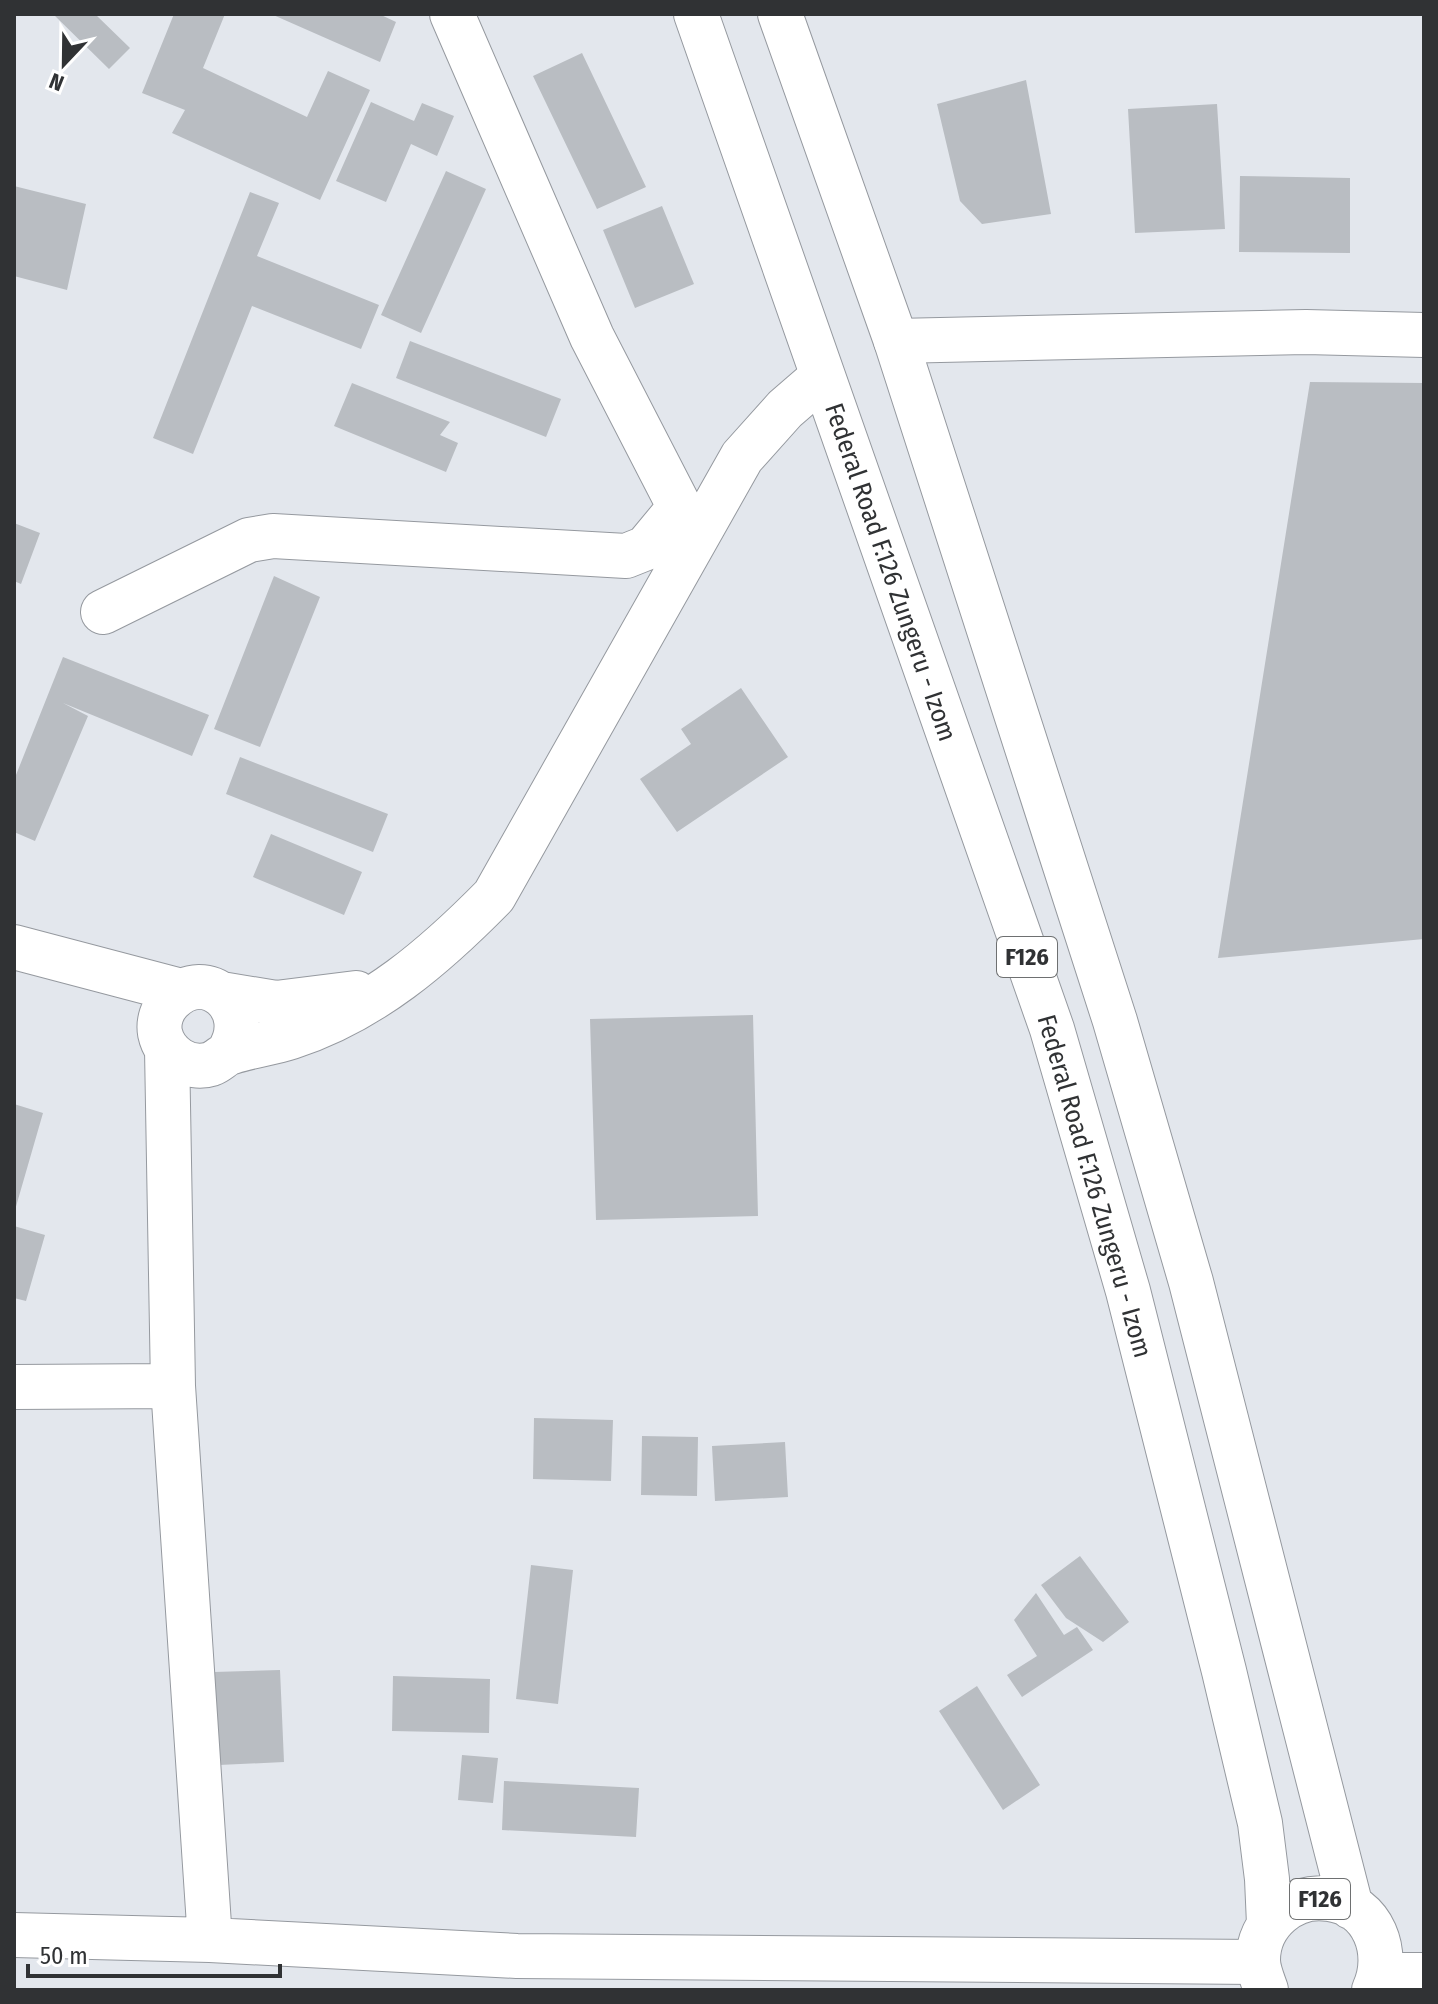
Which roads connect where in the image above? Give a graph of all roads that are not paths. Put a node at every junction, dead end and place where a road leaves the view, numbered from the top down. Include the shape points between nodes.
1 (452, 14) edge
2 (696, 14) edge
3 (780, 14) edge
4 (1424, 335) edge
5 (896, 341) junction
6 (822, 377) junction
7 (688, 523) junction
8 (103, 612) dead end
9 (14, 947) edge
10 (72, 962) junction
11 (394, 985) junction
12 (201, 993) junction
13 (163, 1038) junction
14 (223, 1057) junction
15 (171, 1185) junction
16 (173, 1386) junction
17 (14, 1387) edge
18 (1351, 1907) junction
19 (14, 1935) edge
20 (210, 1940) junction
21 (1264, 1959) edge
22 (517, 1973) edge
23 (1424, 1975) edge
24 (1377, 1983) edge

1 - 7 street via 592,337
2 - 6 street, Federal Road F.126 Zungeru - Izom / F126
3 - 5 street, F126
4 - 5 street via 1306,332
5 - 18 street, F126 via 1115,1021 1191,1282
6 - 7 street via 785,409
6 - 21 street, Federal Road F.126 Zungeru - Izom / F126 via 1052,1029 1128,1291 1260,1823 1267,1879
7 - 8 street via 626,556 273,536 226,550
7 - 11 street via 494,896 448,944
9 - 10 street
10 - 12 street
10 - 13 street via 140,1003
11 - 12 street via 276,1003
11 - 14 street via 351,1012 292,1037
12 - 13 street via 169,1001 162,1014
12 - 14 street via 235,1011 238,1033
13 - 14 street via 174,1057 196,1066
13 - 15 street
14 - 15 street via 205,1084
15 - 16 street
16 - 17 street
16 - 20 street
18 - 21 street, F126 via 1330,1899 1307,1899 1285,1908
18 - 24 street, F126 via 1371,1925 1381,1949
19 - 20 street
20 - 22 street
21 - 22 street
23 - 24 street

